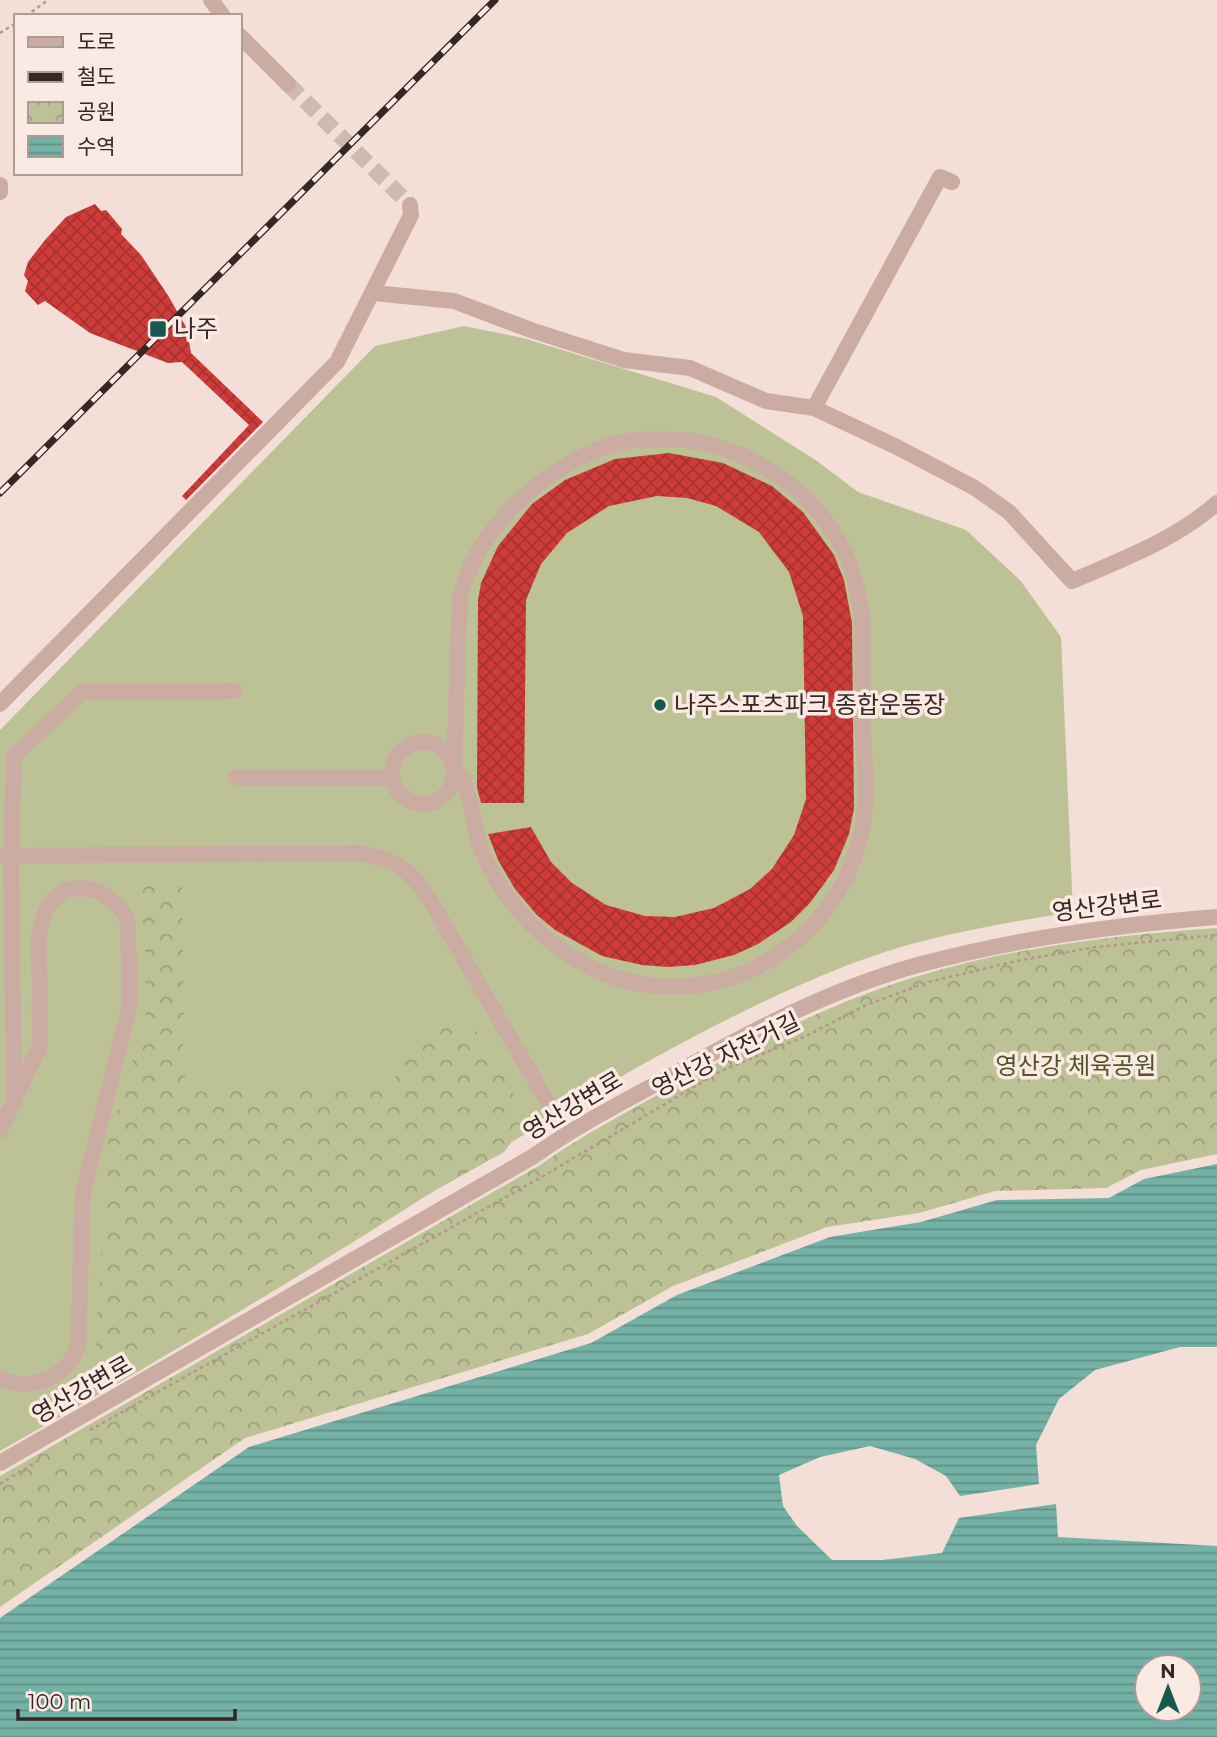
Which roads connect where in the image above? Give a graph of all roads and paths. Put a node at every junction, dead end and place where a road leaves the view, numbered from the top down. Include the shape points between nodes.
1 (48, 0) edge
2 (29, 14) edge
3 (242, 38) edge
4 (288, 84) tunnel mouth
5 (953, 182) dead end
6 (0, 185) edge
7 (0, 192) edge
8 (410, 205) dead end
9 (374, 293) junction
10 (814, 408) junction
11 (1217, 503) edge
12 (235, 691) dead end
13 (0, 704) edge
14 (454, 767) junction
15 (392, 776) junction
16 (236, 777) dead end
17 (6, 856) edge
18 (1217, 917) edge
19 (1217, 935) edge
20 (14, 1104) junction
21 (0, 1130) edge
22 (566, 1134) junction
23 (0, 1378) edge
24 (80, 1436) dead end
25 (48, 1454) dead end
26 (0, 1463) edge
27 (0, 1484) edge

1 - 2 path
3 - 4 street
5 - 10 street via 940,177
6 - 7 street
8 - 9 street via 411,215
9 - 10 street via 454,301 624,359 690,368 766,401
9 - 13 street via 337,362
10 - 11 street via 975,488 1009,512 1072,581 1154,545
12 - 17 street via 82,692 14,756
14 - 14 street via 458,624 466,574 510,512 560,469 620,442 713,444 758,460 783,477 809,500 834,536 853,575 860,609 863,824 851,866 820,919 772,960 737,977 672,986 629,982 570,956 529,923 502,888 481,848 468,790
14 - 15 street via 445,751 419,742 402,750
14 - 15 street via 445,795 428,804 400,794
15 - 16 street
17 - 20 street
17 - 22 street via 361,853 402,867 427,895
18 - 22 street, 영산강변로 via 1036,939 915,965 739,1038
19 - 24 path, 영산강 자전거길 via 1096,947 1016,961 929,982 866,1005 721,1071
20 - 21 street
20 - 23 street via 40,1046 42,919 57,896 85,888 100,892 125,911 130,1005 83,1193 78,1346 75,1357 44,1381 14,1384
22 - 26 street, 영산강변로
25 - 27 path

